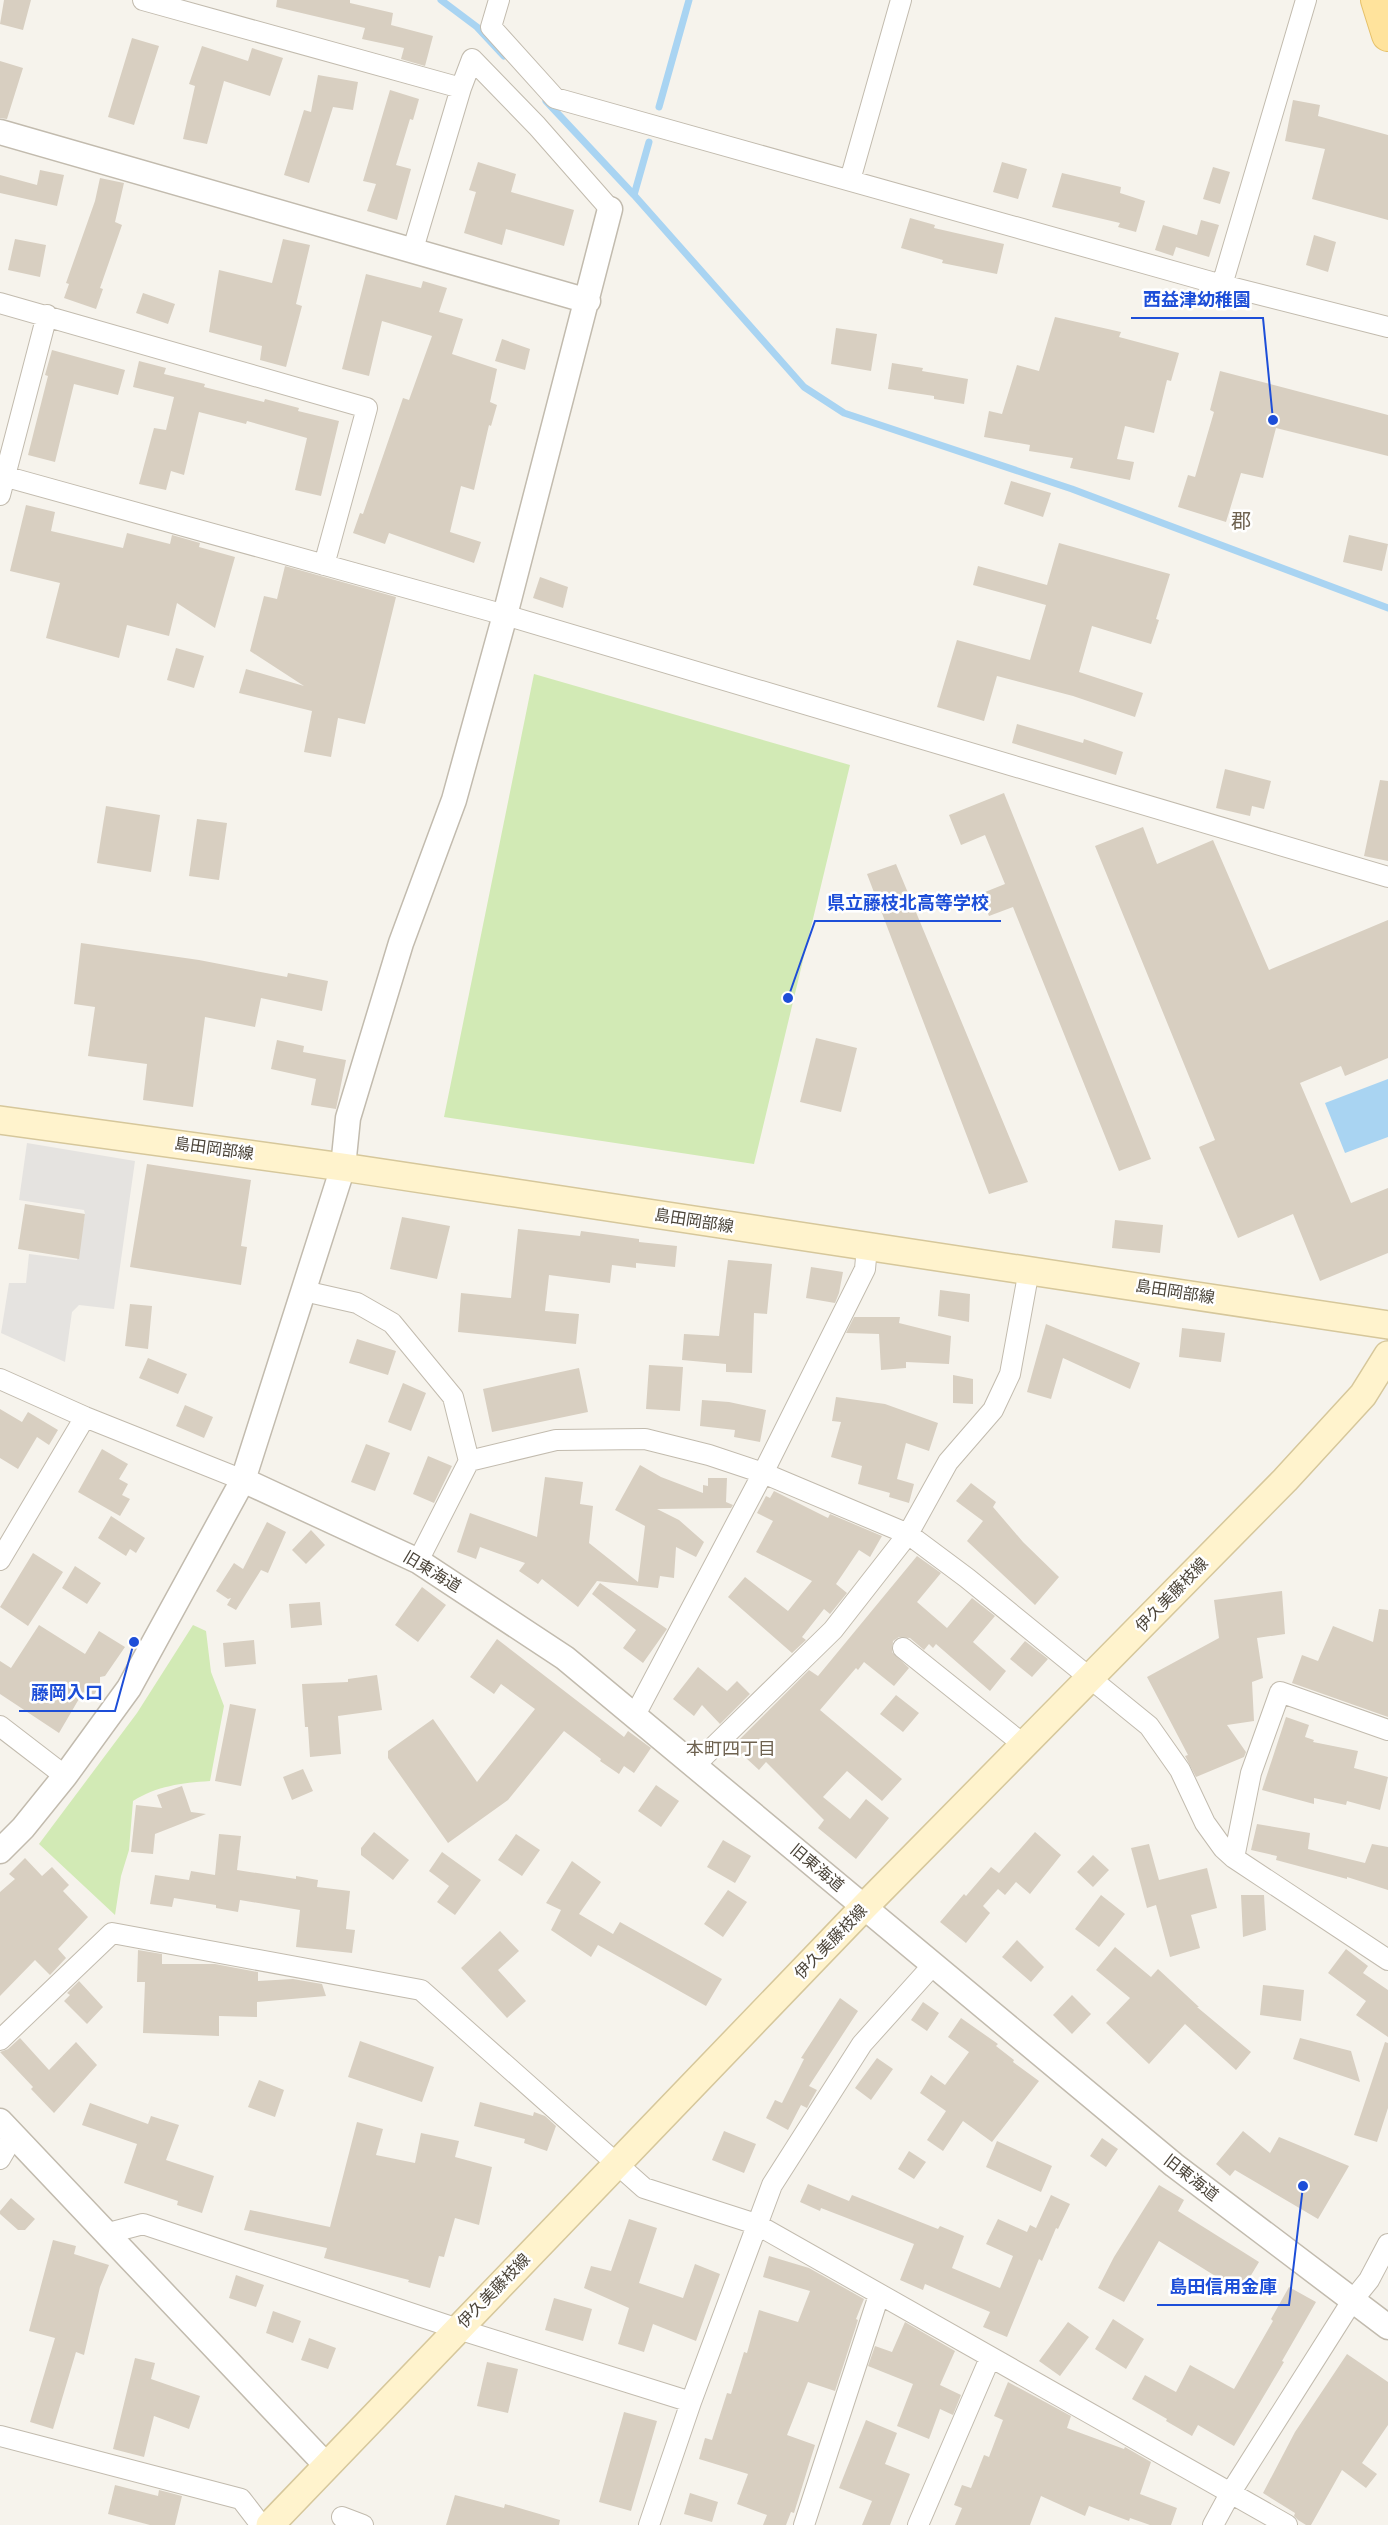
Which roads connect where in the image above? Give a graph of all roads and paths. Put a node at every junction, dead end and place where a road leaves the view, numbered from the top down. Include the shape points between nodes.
1 (143, 0) edge
2 (499, 0) edge
3 (901, 0) edge
4 (1306, 0) edge
5 (1377, 0) edge
6 (1388, 35) edge
7 (460, 88) junction
8 (555, 98) junction
9 (537, 126) junction
10 (0, 132) edge
11 (850, 180) junction
12 (610, 209) joint
13 (413, 249) junction
14 (1222, 285) junction
15 (588, 301) junction
16 (0, 303) edge
17 (47, 315) junction
18 (1388, 327) edge
19 (2, 475) edge
20 (0, 495) edge
21 (324, 566) junction
22 (506, 615) junction
23 (1388, 877) edge
24 (0, 1120) edge
25 (343, 1167) junction
26 (867, 1247) junction
27 (1029, 1270) junction
28 (304, 1291) junction
29 (1388, 1325) edge
30 (1388, 1356) edge
31 (0, 1379) edge
32 (85, 1417) junction
33 (469, 1461) junction
34 (763, 1473) junction
35 (243, 1480) junction
36 (908, 1534) junction
37 (0, 1560) edge
38 (418, 1561) junction
39 (903, 1648) dead end
40 (1090, 1678) junction
41 (635, 1716) junction
42 (0, 1726) edge
43 (1388, 1730) edge
44 (1024, 1744) junction
45 (694, 1765) junction
46 (64, 1776) junction
47 (0, 1851) edge
48 (1234, 1858) junction
49 (864, 1908) junction
50 (1388, 1960) edge
51 (933, 1965) junction
52 (0, 2040) edge
53 (7, 2128) edge
54 (0, 2159) edge
55 (618, 2163) junction
56 (756, 2224) junction
57 (105, 2234) junction
58 (1388, 2244) edge
59 (879, 2295) junction
60 (1352, 2301) junction
61 (1388, 2327) edge
62 (458, 2329) junction
63 (990, 2358) junction
64 (691, 2402) junction
65 (0, 2436) edge
66 (326, 2466) junction
67 (1231, 2492) junction
68 (342, 2517) dead end
69 (261, 2525) edge
70 (270, 2525) edge
71 (363, 2525) edge
72 (649, 2525) edge
73 (804, 2525) edge
74 (918, 2525) edge
75 (1213, 2525) edge
76 (1287, 2525) edge

1 - 7 street
2 - 8 street via 491,27
3 - 11 street
4 - 14 street
5 - 6 main road
7 - 9 street via 472,59
7 - 13 street
8 - 9 street
8 - 11 street
9 - 12 street
10 - 13 street
11 - 14 street
12 - 15 street
13 - 15 street
14 - 18 street
15 - 22 street
16 - 17 street
17 - 19 street
17 - 21 street via 367,408
19 - 20 street
19 - 21 street
21 - 22 street
22 - 23 street
22 - 25 street via 454,800 401,943 348,1118
24 - 25 main road, 島田岡部線
25 - 26 main road, 島田岡部線
25 - 28 street
26 - 27 main road, 島田岡部線
26 - 34 street via 865,1269
27 - 29 main road, 島田岡部線
27 - 36 street via 1010,1374 993,1410 948,1462
28 - 33 street via 357,1303 392,1323 453,1397
28 - 35 street
30 - 40 main road, 伊久美藤枝線 via 1363,1395 1293,1472
31 - 32 street
32 - 35 street
32 - 37 street
33 - 34 street via 556,1440 645,1439
33 - 38 street
34 - 36 street
34 - 41 street
35 - 38 street, 旧東海道
35 - 46 street via 129,1688
36 - 40 street
36 - 45 street via 833,1630
38 - 41 street, 旧東海道 via 565,1658
39 - 44 street
40 - 44 main road, 伊久美藤枝線
40 - 48 street via 1149,1726 1180,1770 1205,1824
41 - 45 street, 旧東海道
42 - 46 street
43 - 48 street via 1280,1692 1251,1773
44 - 49 main road, 伊久美藤枝線
45 - 49 street, 旧東海道
46 - 47 street
48 - 50 street
49 - 51 street, 旧東海道
49 - 55 main road, 伊久美藤枝線
51 - 56 street via 862,2043 772,2184
51 - 60 street, 旧東海道 via 1174,2165
52 - 55 street via 112,1933 421,1990
53 - 54 street
53 - 57 street
55 - 56 street via 644,2188
55 - 62 main road, 伊久美藤枝線
56 - 59 street
56 - 64 street
57 - 62 street via 143,2224
57 - 66 street
58 - 60 street via 1369,2280
59 - 63 street
59 - 73 street
60 - 61 street, 旧東海道
60 - 67 street
62 - 64 street
62 - 66 main road, 伊久美藤枝線
63 - 67 street
63 - 74 street
64 - 72 street
65 - 69 street via 241,2499
66 - 70 main road, 伊久美藤枝線
67 - 75 street
67 - 76 street
68 - 71 street

